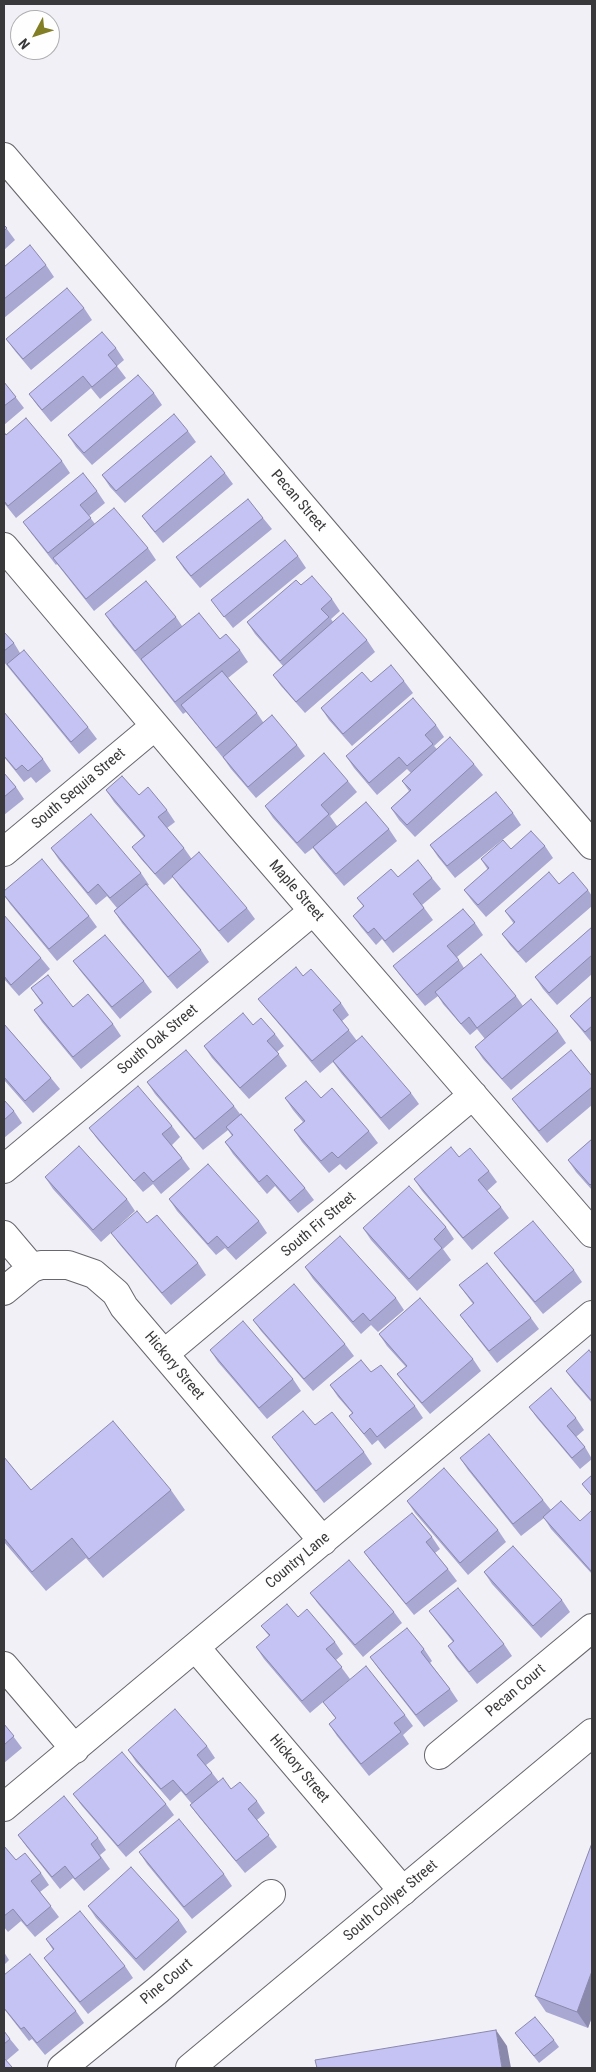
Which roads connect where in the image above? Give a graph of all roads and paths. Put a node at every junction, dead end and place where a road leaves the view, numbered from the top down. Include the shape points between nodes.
1 (4, 157) edge
2 (4, 547) edge
3 (155, 726) junction
4 (592, 845) edge
5 (4, 852) edge
6 (313, 911) junction
7 (473, 1095) junction
8 (4, 1169) edge
9 (592, 1233) edge
10 (4, 1235) edge
11 (32, 1268) junction
12 (4, 1291) edge
13 (592, 1314) edge
14 (164, 1354) junction
15 (323, 1541) junction
16 (592, 1628) edge
17 (196, 1648) junction
18 (4, 1666) edge
19 (592, 1733) edge
20 (74, 1749) junction
21 (439, 1755) dead end
22 (4, 1808) edge
23 (403, 1891) junction
24 (271, 1894) dead end
25 (62, 2068) edge
26 (190, 2068) edge

1 - 4 street, Pecan Street
2 - 3 street, Maple Street
3 - 5 street, South Sequia Street
3 - 6 street, Maple Street
6 - 7 street, Maple Street
6 - 8 street, South Oak Street
7 - 9 street, Maple Street
7 - 14 street, South Fir Street
10 - 11 street
11 - 12 street
11 - 14 street, Hickory Street via 68,1265 94,1274 116,1293 124,1308
13 - 15 street, Country Lane
14 - 15 street, Hickory Street
15 - 17 street, Country Lane
16 - 21 street, Pecan Court
17 - 20 street, Country Lane
17 - 23 street, Hickory Street
18 - 20 street
19 - 23 street, South Collyer Street
20 - 22 street, Country Lane
23 - 26 street, South Collyer Street
24 - 25 street, Pine Court

